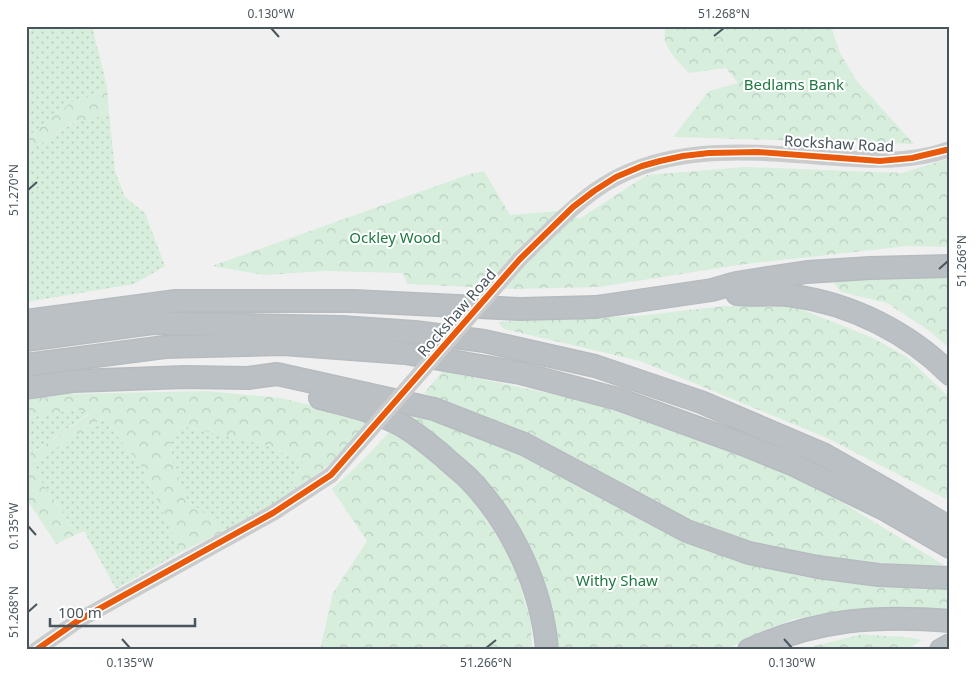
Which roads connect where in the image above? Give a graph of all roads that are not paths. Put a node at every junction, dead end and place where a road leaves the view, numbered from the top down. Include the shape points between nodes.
1 (950, 149) edge
2 (950, 266) edge
3 (712, 290) junction
4 (26, 321) edge
5 (26, 340) edge
6 (26, 365) edge
7 (950, 374) edge
8 (248, 378) junction
9 (26, 388) edge
10 (891, 502) junction
11 (950, 528) edge
12 (950, 547) edge
13 (950, 578) edge
14 (950, 621) edge
15 (950, 645) edge
16 (36, 650) edge
17 (547, 650) edge
18 (749, 650) edge
19 (941, 650) edge

1 - 16 street, Rockshaw Road, bridge via 880,161 758,152 709,152 660,161 616,177 573,207 520,259 331,475 273,513 79,620
2 - 3 highway via 807,272
3 - 4 highway via 596,307 520,309 353,301 176,301
3 - 7 highway via 739,295 792,296 846,309 891,330 921,349
5 - 10 highway via 153,323 341,327 484,341 595,366 702,402 823,454
6 - 10 highway via 165,347 283,344 405,353 520,373 618,399
8 - 9 highway via 74,381
8 - 13 highway via 278,374 434,409 524,444 687,531 749,553 879,575
8 - 17 highway via 364,409 403,426 469,478 516,546 534,585
10 - 11 highway
10 - 12 highway
14 - 18 highway via 876,618 840,621 804,629
15 - 19 highway

